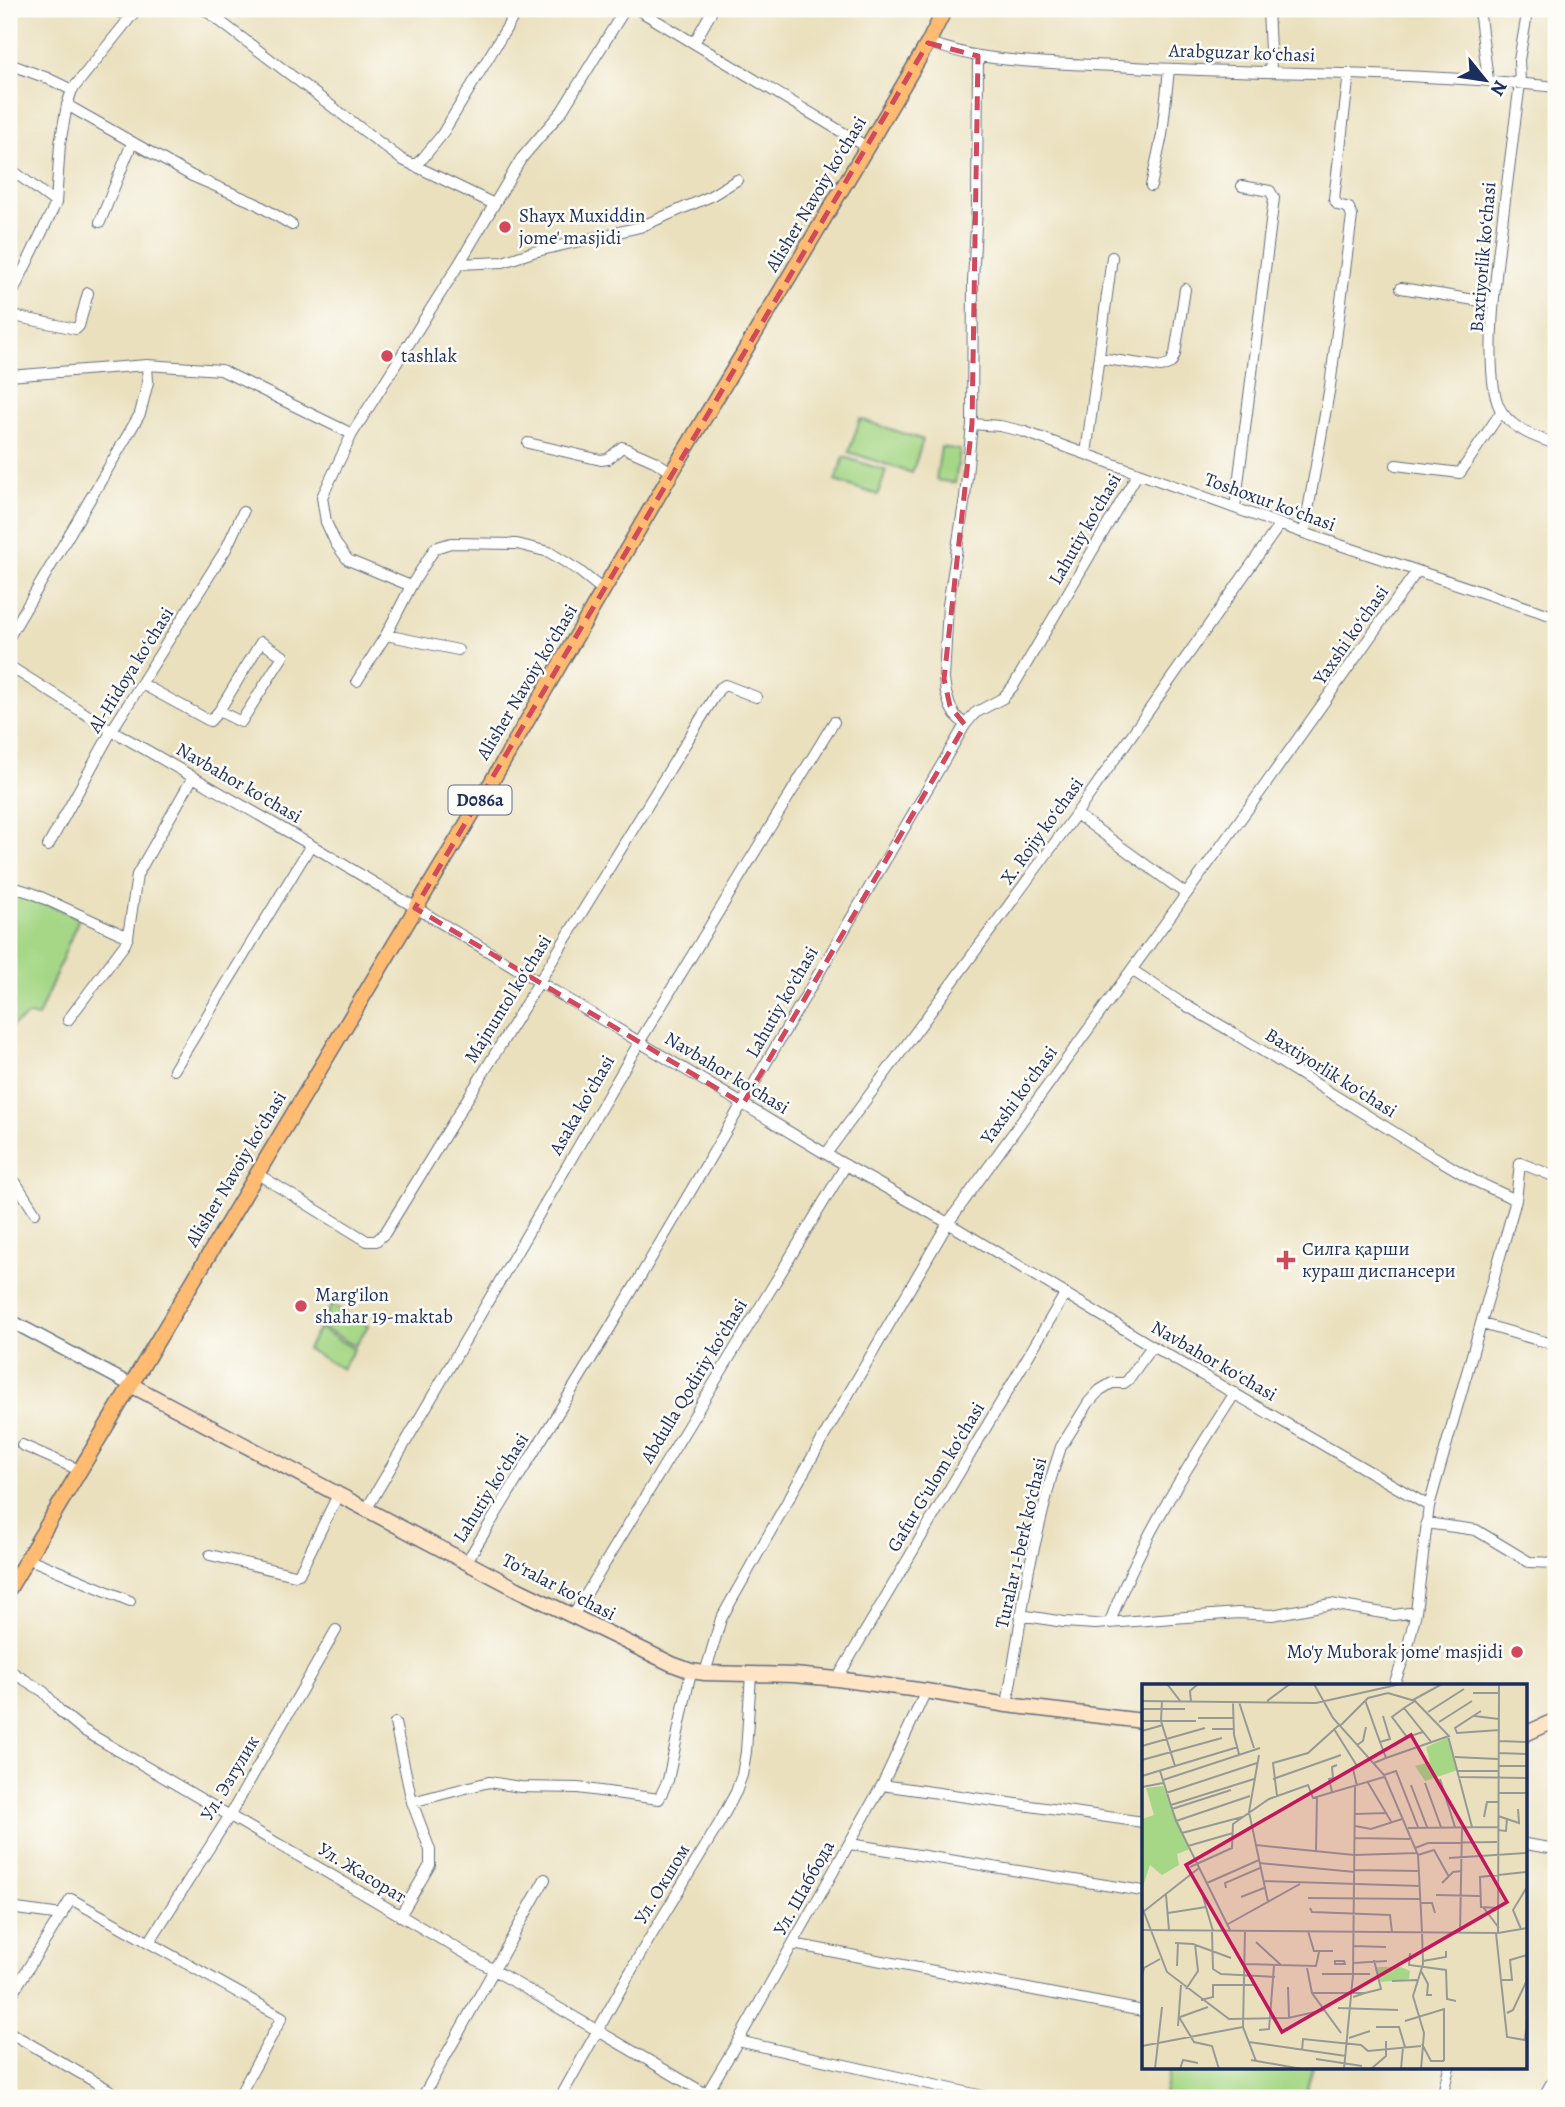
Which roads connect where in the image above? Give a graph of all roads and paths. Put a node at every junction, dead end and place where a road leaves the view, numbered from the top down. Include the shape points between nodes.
1 (109, 9) edge
2 (204, 9) edge
3 (518, 9) edge
4 (625, 9) edge
5 (637, 9) edge
6 (713, 9) edge
7 (945, 9) edge
8 (1268, 9) edge
9 (1479, 9) edge
10 (134, 12) edge
11 (1526, 20) dead end
12 (694, 43) junction
13 (928, 43) junction
14 (978, 56) junction
15 (9, 64) edge
16 (1168, 69) junction
17 (1272, 72) junction
18 (1349, 73) junction
19 (1488, 80) junction
20 (1520, 83) junction
21 (1556, 87) edge
22 (72, 90) junction
23 (67, 104) junction
24 (132, 143) junction
25 (867, 147) junction
26 (414, 166) junction
27 (9, 168) edge
28 (737, 180) dead end
29 (1151, 186) dead end
30 (1242, 186) dead end
31 (56, 203) junction
32 (494, 204) junction
33 (100, 222) dead end
34 (292, 225) dead end
35 (1112, 257) dead end
36 (459, 264) junction
37 (1401, 288) dead end
38 (1185, 289) dead end
39 (88, 293) dead end
40 (9, 300) edge
41 (1493, 303) junction
42 (9, 315) edge
43 (1099, 358) junction
44 (146, 365) junction
45 (9, 376) edge
46 (1502, 412) junction
47 (972, 424) junction
48 (352, 434) junction
49 (528, 443) dead end
50 (1556, 444) edge
51 (1086, 454) junction
52 (1396, 465) dead end
53 (672, 472) junction
54 (1138, 473) junction
55 (1234, 508) junction
56 (243, 512) dead end
57 (1280, 524) junction
58 (1304, 533) junction
59 (1417, 572) junction
60 (411, 586) junction
61 (604, 591) junction
62 (1556, 617) edge
63 (386, 635) junction
64 (9, 637) edge
65 (458, 650) dead end
66 (9, 666) edge
67 (357, 681) dead end
68 (142, 684) junction
69 (756, 697) dead end
70 (219, 711) junction
71 (834, 722) dead end
72 (965, 725) junction
73 (112, 730) junction
74 (193, 777) junction
75 (1076, 814) junction
76 (311, 845) junction
77 (48, 846) dead end
78 (9, 886) edge
79 (1186, 894) junction
80 (415, 908) junction
81 (128, 937) junction
82 (1132, 970) junction
83 (539, 981) junction
84 (68, 1020) dead end
85 (640, 1041) junction
86 (174, 1070) dead end
87 (743, 1104) junction
88 (826, 1154) junction
89 (846, 1165) junction
90 (256, 1173) junction
91 (9, 1177) edge
92 (1556, 1177) edge
93 (1516, 1200) junction
94 (35, 1213) dead end
95 (948, 1223) junction
96 (1065, 1294) junction
97 (9, 1320) edge
98 (1482, 1324) junction
99 (1556, 1345) edge
100 (1152, 1346) junction
101 (131, 1385) junction
102 (1235, 1393) junction
103 (22, 1445) dead end
104 (79, 1470) junction
105 (338, 1495) junction
106 (1429, 1506) junction
107 (366, 1510) junction
108 (1426, 1523) junction
109 (210, 1555) dead end
110 (27, 1558) junction
111 (467, 1561) junction
112 (1556, 1563) edge
113 (9, 1589) edge
114 (130, 1601) dead end
115 (1416, 1612) junction
116 (1020, 1615) junction
117 (573, 1616) junction
118 (1110, 1622) junction
119 (336, 1630) dead end
120 (9, 1670) edge
121 (698, 1672) junction
122 (751, 1674) junction
123 (837, 1679) junction
124 (1394, 1684) edge
125 (926, 1691) junction
126 (1007, 1705) junction
127 (1556, 1720) edge
128 (1142, 1721) edge
129 (394, 1723) dead end
130 (1526, 1734) edge
131 (882, 1785) junction
132 (412, 1802) junction
133 (230, 1815) junction
134 (1142, 1822) edge
135 (850, 1844) junction
136 (1526, 1844) edge
137 (1556, 1849) edge
138 (545, 1879) dead end
139 (1142, 1891) edge
140 (9, 1908) edge
141 (62, 1914) junction
142 (400, 1916) junction
143 (149, 1941) junction
144 (793, 1944) junction
145 (494, 1970) junction
146 (9, 1999) edge
147 (1142, 2011) edge
148 (598, 2031) junction
149 (9, 2032) edge
150 (738, 2041) junction
151 (1449, 2068) edge
152 (1556, 2080) edge
153 (705, 2096) edge
154 (123, 2098) edge
155 (238, 2098) edge
156 (422, 2098) edge
157 (560, 2098) edge
158 (992, 2098) edge
159 (1442, 2098) edge
160 (1543, 2098) edge

1 - 10 street
2 - 26 street
3 - 26 street via 441,136
4 - 32 street via 562,111 522,159
5 - 12 street
6 - 12 street
7 - 13 main road, Alisher Navoiy koʻchasi / D086a
8 - 17 street
9 - 19 street
10 - 22 street
11 - 20 street, Baxtiyorlik koʻchasi
12 - 25 street
13 - 14 street, Arabguzar koʻchasi
13 - 25 main road, Alisher Navoiy koʻchasi / D086a
14 - 16 street, Arabguzar koʻchasi
14 - 47 street
15 - 22 street
16 - 17 street, Arabguzar koʻchasi
16 - 29 street
17 - 18 street, Arabguzar koʻchasi
18 - 19 street, Arabguzar koʻchasi
18 - 58 street via 1334,200 1349,208 1352,216 1330,386
19 - 20 street, Arabguzar koʻchasi
20 - 21 street, Arabguzar koʻchasi
20 - 41 street, Baxtiyorlik koʻchasi
22 - 23 street
23 - 24 street
23 - 31 street
24 - 33 street
24 - 34 street
25 - 53 main road, Alisher Navoiy koʻchasi / D086a
26 - 32 street
27 - 31 street
28 - 36 street via 640,228 503,261
30 - 55 street via 1270,191 1274,198
31 - 40 street
32 - 36 street
35 - 43 street
36 - 48 street
37 - 41 street
38 - 43 street via 1175,354 1168,366
39 - 42 street via 76,329
41 - 46 street, Baxtiyorlik koʻchasi via 1492,376
43 - 51 street
44 - 45 street
44 - 48 street via 221,370
44 - 64 street via 148,382 140,414
46 - 50 street via 1524,431
46 - 52 street via 1460,473
47 - 51 street, Toshoxur koʻchasi via 1022,431
47 - 72 street via 948,605 944,679 950,706
48 - 60 street via 322,498 326,522 348,560
49 - 53 street via 601,460 622,447
51 - 54 street, Toshoxur koʻchasi
53 - 61 main road, Alisher Navoiy koʻchasi / D086a
54 - 55 street, Toshoxur koʻchasi
54 - 72 street, Lahutiy koʻchasi via 1014,685
55 - 57 street, Toshoxur koʻchasi
56 - 68 street, Al-Hidoya koʻchasi via 226,549
57 - 58 street, Toshoxur koʻchasi
57 - 75 street, X. Rojiy koʻchasi
58 - 59 street, Toshoxur koʻchasi
59 - 62 street, Toshoxur koʻchasi
59 - 79 street, Yaxshi koʻchasi
60 - 61 street via 435,548 451,543 517,544 549,552
60 - 63 street
61 - 80 main road, Alisher Navoiy koʻchasi / D086a
63 - 65 street
63 - 67 street
66 - 73 street, Navbahor koʻchasi
68 - 70 street via 209,721
68 - 73 street, Al-Hidoya koʻchasi
69 - 83 street, Majnuntol koʻchasi via 725,685 719,689
70 - 70 street via 261,642 283,656 242,722
71 - 85 street, Asaka koʻchasi
72 - 87 street, Lahutiy koʻchasi
73 - 74 street, Navbahor koʻchasi
73 - 77 street, Al-Hidoya koʻchasi
74 - 76 street, Navbahor koʻchasi
74 - 81 street via 136,875
75 - 79 street
75 - 88 street, X. Rojiy koʻchasi
76 - 80 street, Navbahor koʻchasi
76 - 86 street
78 - 81 street
79 - 82 street, Yaxshi koʻchasi
80 - 83 street, Navbahor koʻchasi
80 - 90 main road, Alisher Navoiy koʻchasi / D086a
81 - 84 street
82 - 93 street, Baxtiyorlik koʻchasi via 1418,1147
82 - 95 street, Yaxshi koʻchasi
83 - 85 street, Navbahor koʻchasi
83 - 90 street, Majnuntol koʻchasi via 376,1241 367,1241
85 - 87 street, Navbahor koʻchasi
85 - 107 street, Asaka koʻchasi
87 - 88 street, Navbahor koʻchasi
87 - 111 street, Lahutiy koʻchasi
88 - 89 street, Navbahor koʻchasi
89 - 95 street, Navbahor koʻchasi
89 - 117 street, Abdulla Qodiriy koʻchasi
90 - 101 main road, Alisher Navoiy koʻchasi / D086a
91 - 94 street
92 - 93 street via 1520,1163
93 - 98 street
95 - 96 street, Navbahor koʻchasi
95 - 121 street, Yaxshi koʻchasi via 721,1619
96 - 100 street, Navbahor koʻchasi
96 - 123 street, Gafur Gʻulom koʻchasi
97 - 101 street, Toʻralar koʻchasi
98 - 99 street
98 - 106 street
100 - 102 street, Navbahor koʻchasi
100 - 116 street, Turalar 1-berk koʻchasi via 1128,1380 1112,1383 1089,1402 1061,1447
101 - 104 main road, Alisher Navoiy koʻchasi / D086a
101 - 105 main road, Toʻralar koʻchasi
102 - 106 street, Navbahor koʻchasi
102 - 118 street via 1158,1517
103 - 104 street
104 - 110 main road, Alisher Navoiy koʻchasi / D086a
105 - 107 main road, Toʻralar koʻchasi
105 - 109 street via 299,1574
106 - 108 street
107 - 111 main road, Toʻralar koʻchasi
108 - 112 street via 1476,1530 1529,1562
108 - 115 street
110 - 113 main road, Alisher Navoiy koʻchasi / D086a
110 - 114 street
111 - 117 main road, Toʻralar koʻchasi
115 - 118 street via 1394,1615 1331,1604 1272,1615
115 - 124 street
116 - 118 street via 1064,1622
116 - 126 street, Turalar 1-berk koʻchasi
117 - 121 main road, Toʻralar koʻchasi
119 - 133 street, Ул. Эзгулик
120 - 133 street, Ул. Жасорат via 44,1692 83,1730
121 - 122 main road, Toʻralar koʻchasi
121 - 132 street, Yaxshi koʻchasi via 659,1799 489,1782
122 - 123 main road, Toʻralar koʻchasi
122 - 148 street, Ул. Окшом via 746,1752 736,1792
123 - 125 main road, Toʻralar koʻchasi
125 - 126 main road, Toʻralar koʻchasi
125 - 131 street, Ул. Шаббода
126 - 128 main road, Toʻralar koʻchasi
127 - 130 main road
129 - 132 street
131 - 134 street
131 - 135 street, Ул. Шаббода
132 - 142 street via 430,1850 430,1865
133 - 142 street, Ул. Жасорат
133 - 143 street, Ул. Эзгулик
135 - 139 street
135 - 144 street, Ул. Шаббода
136 - 137 street
138 - 145 street
140 - 141 street
141 - 143 street via 71,1899
141 - 146 street
142 - 145 street, Ул. Жасорат
143 - 155 street via 282,2017
144 - 147 street
144 - 150 street, Ул. Шаббода
145 - 148 street, Ул. Жасорат
145 - 156 street
148 - 153 street, Ул. Жасорат
148 - 157 street, Ул. Окшом
149 - 154 street
150 - 153 street, Ул. Шаббода
150 - 158 street
151 - 159 street
152 - 160 street

